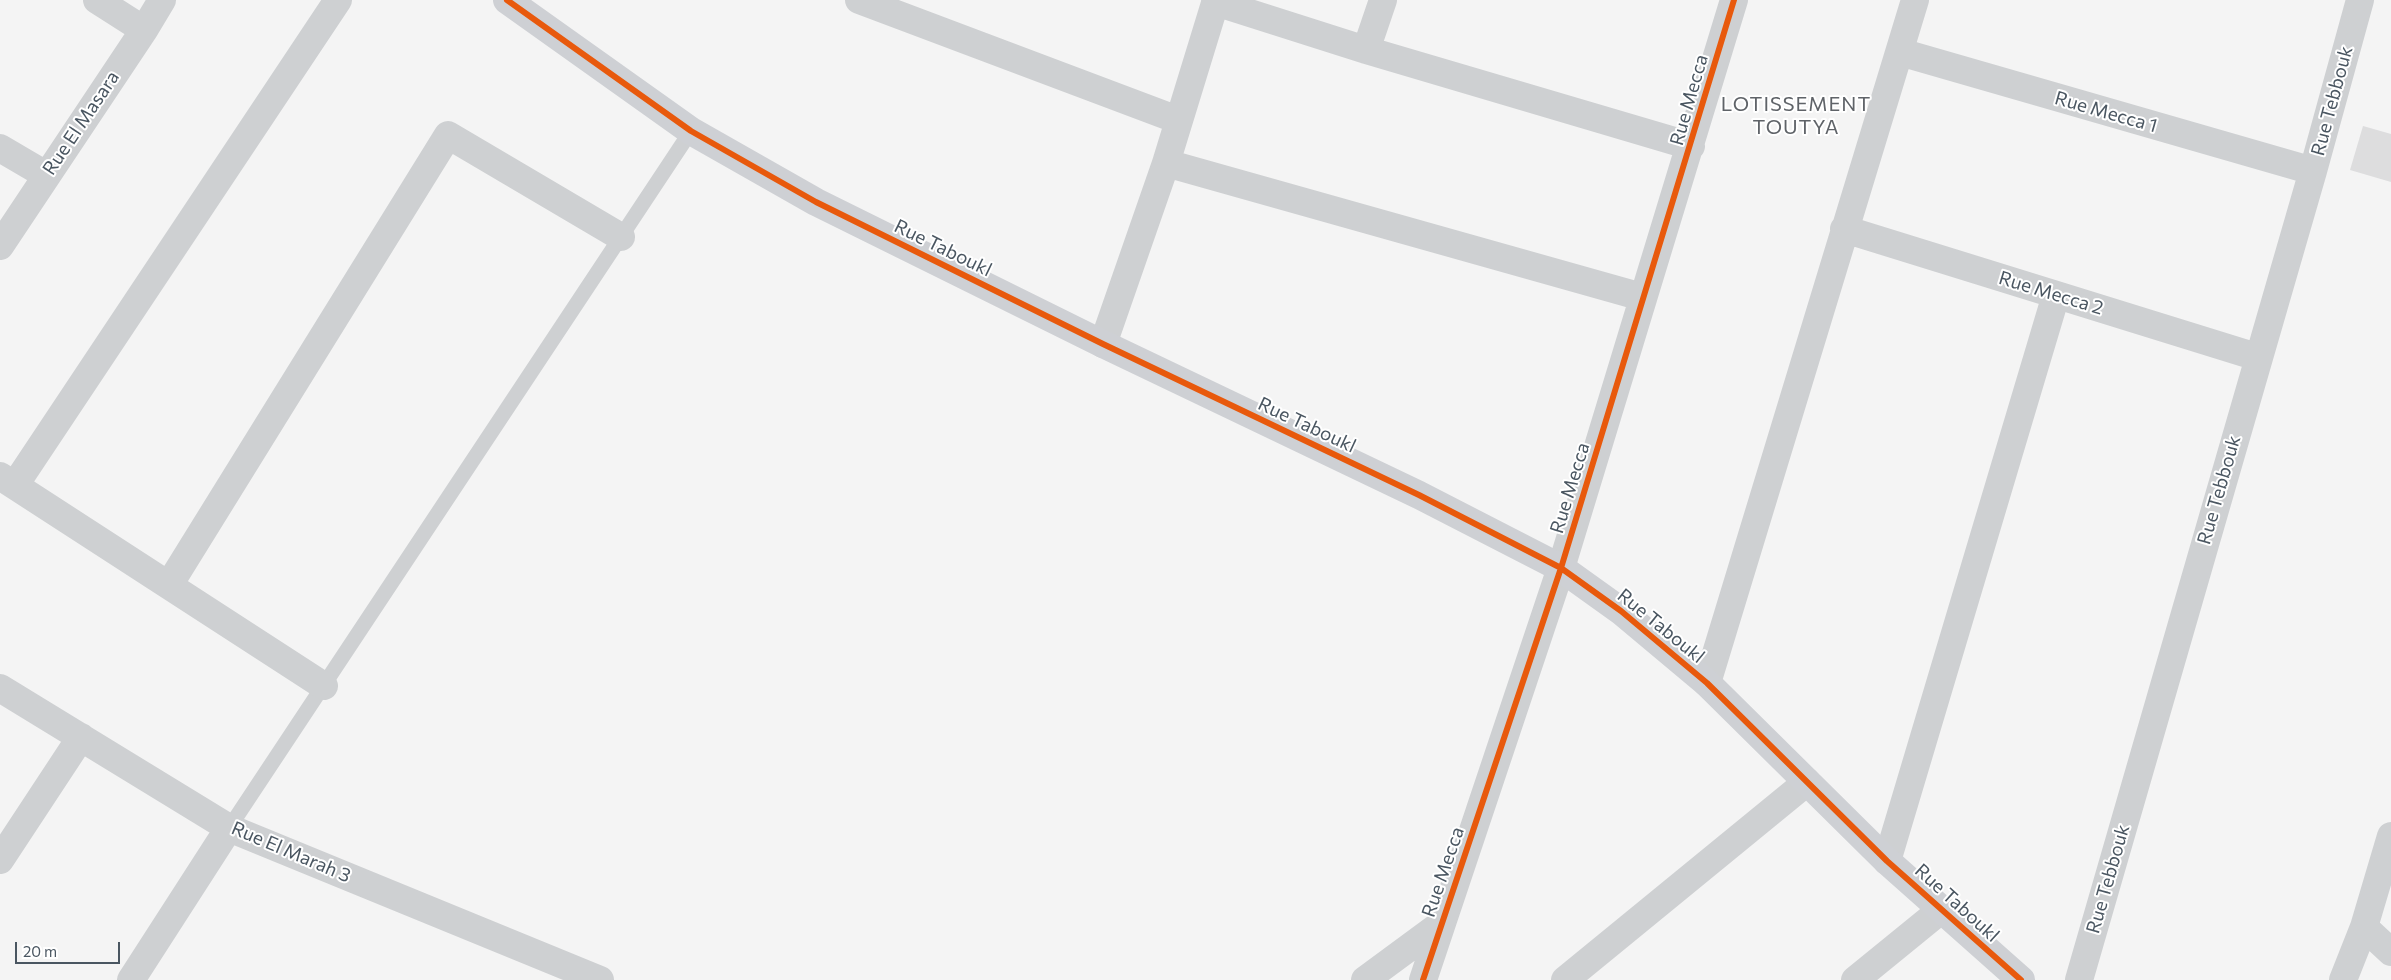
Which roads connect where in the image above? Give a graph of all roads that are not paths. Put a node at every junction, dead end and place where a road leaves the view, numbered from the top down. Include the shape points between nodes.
1 (97, 0) edge
2 (162, 0) edge
3 (338, 0) edge
4 (507, 0) edge
5 (858, 0) edge
6 (1383, 0) edge
7 (1734, 0) edge
8 (1915, 0) edge
9 (2360, 0) edge
10 (1216, 1) edge
11 (144, 30) junction
12 (1366, 50) junction
13 (1900, 52) junction
14 (1178, 120) junction
15 (691, 131) junction
16 (1691, 146) junction
17 (0, 148) edge
18 (1166, 163) junction
19 (2312, 172) junction
20 (46, 175) junction
21 (1844, 229) junction
22 (621, 237) junction
23 (0, 246) edge
24 (2056, 295) junction
25 (1642, 297) junction
26 (1103, 344) junction
27 (2257, 357) junction
28 (8, 481) edge
29 (1561, 568) junction
30 (169, 585) junction
31 (1706, 683) junction
32 (324, 686) junction
33 (0, 688) edge
34 (81, 738) junction
35 (1807, 782) junction
36 (229, 828) junction
37 (2391, 836) edge
38 (0, 860) edge
39 (1887, 861) junction
40 (1941, 910) junction
41 (1441, 924) junction
42 (2364, 927) junction
43 (2391, 952) edge
44 (131, 980) edge
45 (600, 980) edge
46 (1365, 980) edge
47 (1423, 980) edge
48 (1565, 980) edge
49 (1855, 980) edge
50 (2021, 980) edge
51 (2080, 980) edge
52 (2344, 980) edge

1 - 11 street
2 - 11 street, Rue El Masara
3 - 28 street
4 - 15 street, Rue Taboukl
5 - 14 street
6 - 12 street
7 - 16 street, Rue Mecca
8 - 13 street
9 - 19 street, Rue Tebbouk
10 - 12 street
10 - 14 street
11 - 20 street, Rue El Masara
12 - 16 street
13 - 19 street, Rue Mecca 1
13 - 21 street
14 - 18 street
15 - 22 lane
15 - 26 street, Rue Taboukl via 816,202
16 - 25 street, Rue Mecca
17 - 20 street
18 - 25 street
18 - 26 street
19 - 27 street, Rue Tebbouk
20 - 23 street, Rue El Masara
21 - 24 street, Rue Mecca 2
21 - 31 street
22 - 30 street via 448,135
22 - 32 lane
24 - 27 street, Rue Mecca 2
24 - 39 street
25 - 29 street, Rue Mecca
26 - 29 street, Rue Taboukl via 1419,495
27 - 51 street, Rue Tebbouk
28 - 30 street
29 - 31 street, Rue Taboukl via 1621,611
29 - 41 street, Rue Mecca
30 - 32 street
31 - 35 street, Rue Taboukl
32 - 36 lane
33 - 34 street, Rue El Marah 3
34 - 36 street, Rue El Marah 3
34 - 38 street
35 - 39 street, Rue Taboukl
35 - 48 street
36 - 44 street
36 - 45 street, Rue El Marah 3
37 - 42 street
39 - 40 street, Rue Taboukl
40 - 49 street
40 - 50 street, Rue Taboukl
41 - 46 street
41 - 47 street, Rue Mecca
42 - 43 street
42 - 52 street

